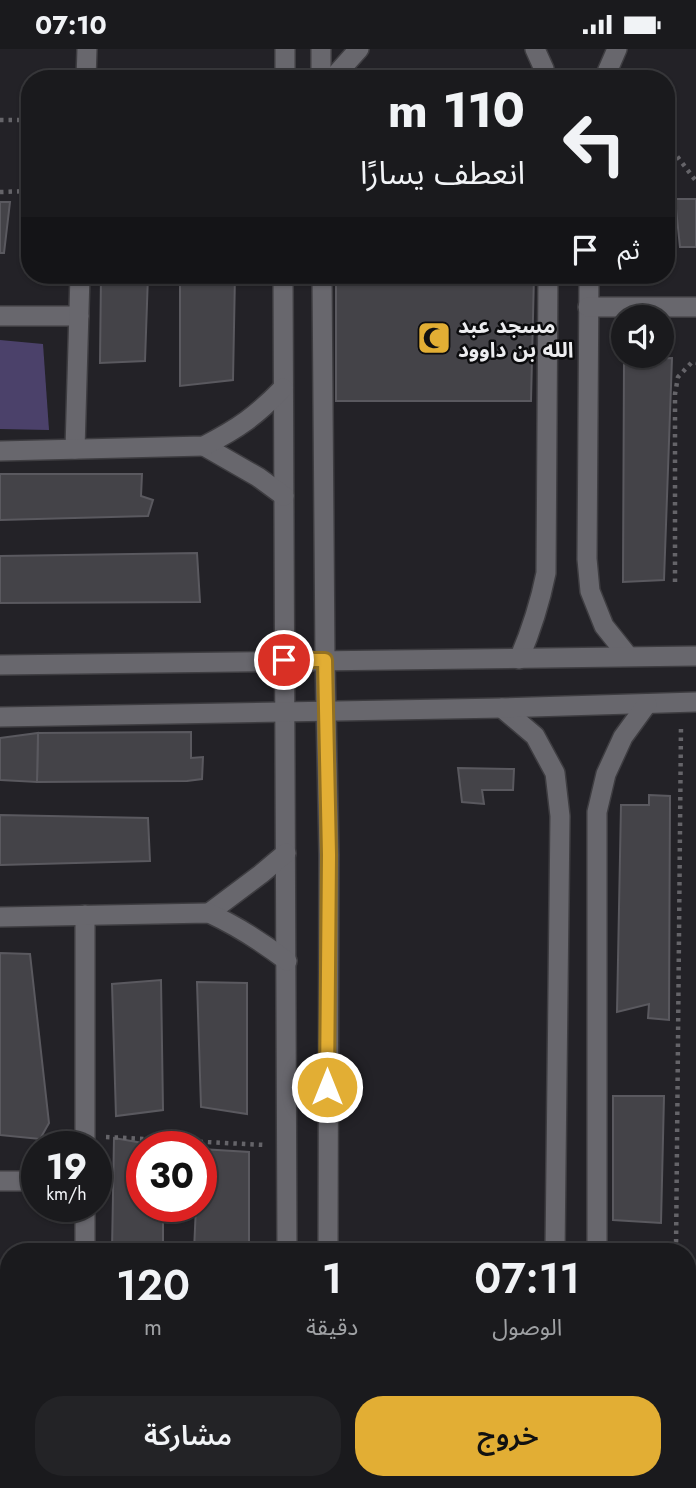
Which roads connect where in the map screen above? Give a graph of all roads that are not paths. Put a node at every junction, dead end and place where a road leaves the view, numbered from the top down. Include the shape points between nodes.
1 (87, 49) edge
2 (285, 49) edge
3 (321, 49) edge
4 (359, 49) edge
5 (534, 49) edge
6 (617, 49) edge
7 (86, 70) edge
8 (285, 70) edge
9 (321, 70) edge
10 (340, 70) edge
11 (544, 70) edge
12 (608, 70) edge
13 (80, 284) edge
14 (284, 284) edge
15 (322, 284) edge
16 (548, 284) edge
17 (589, 284) edge
18 (588, 307) junction
19 (696, 307) edge
20 (0, 316) edge
21 (79, 316) junction
22 (283, 388) junction
23 (204, 446) junction
24 (75, 449) junction
25 (0, 451) edge
26 (284, 496) junction
27 (628, 656) junction
28 (696, 656) edge
29 (519, 659) junction
30 (284, 660) junction
31 (325, 660) junction
32 (0, 664) edge
33 (688, 703) edge
34 (647, 704) junction
35 (502, 708) junction
36 (327, 711) junction
37 (285, 712) junction
38 (0, 717) edge
39 (286, 853) junction
40 (209, 913) junction
41 (85, 915) junction
42 (0, 917) edge
43 (287, 961) junction
44 (85, 1131) edge
45 (0, 1181) edge
46 (21, 1181) edge
47 (85, 1222) edge
48 (85, 1243) edge
49 (287, 1243) edge
50 (328, 1243) edge
51 (555, 1243) edge
52 (597, 1243) edge

1 - 7 street
2 - 8 street
3 - 9 street
4 - 10 street
5 - 11 street
6 - 12 street
13 - 21 street
14 - 22 street
15 - 31 street
16 - 29 street via 546,573
17 - 18 street
18 - 19 street
18 - 27 street via 590,591 604,627
20 - 21 street
21 - 24 street
22 - 23 street via 233,431
22 - 26 street
23 - 24 street
23 - 26 street
24 - 25 street
26 - 30 street
27 - 28 street
27 - 29 street
29 - 31 street
30 - 31 street
30 - 32 street
30 - 37 street
31 - 36 street
33 - 34 street
34 - 35 street
34 - 52 street via 623,737 606,773 597,812
35 - 36 street
35 - 51 street via 535,736 555,773 560,816
36 - 37 street
36 - 50 street
37 - 38 street
37 - 39 street
39 - 40 street
39 - 43 street
40 - 41 street
40 - 43 street
41 - 42 street
41 - 44 street
43 - 49 street
45 - 46 street
47 - 48 street

